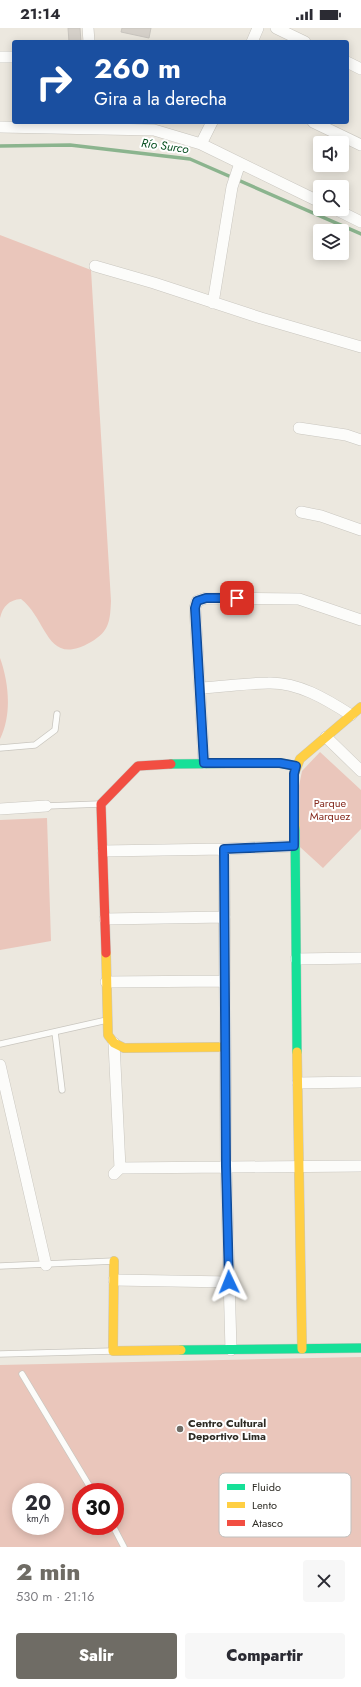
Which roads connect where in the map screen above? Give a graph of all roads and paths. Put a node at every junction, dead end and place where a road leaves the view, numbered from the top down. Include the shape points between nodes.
1 (88, 28) edge
2 (258, 28) edge
3 (276, 28) edge
4 (89, 40) edge
5 (253, 40) edge
6 (301, 40) edge
7 (0, 57) edge
8 (12, 57) edge
9 (349, 63) edge
10 (361, 69) edge
11 (211, 124) edge
12 (317, 124) edge
13 (94, 125) edge
14 (0, 127) edge
15 (201, 144) junction
16 (361, 145) edge
17 (238, 168) junction
18 (313, 199) edge
19 (349, 216) edge
20 (361, 222) edge
21 (95, 266) dead end
22 (213, 303) junction
23 (361, 347) edge
24 (299, 428) dead end
25 (361, 440) edge
26 (301, 512) dead end
27 (361, 530) edge
28 (361, 620) edge
29 (200, 688) junction
30 (361, 707) edge
31 (57, 714) dead end
32 (351, 715) junction
33 (326, 737) junction
34 (0, 748) edge
35 (204, 763) junction
36 (296, 766) junction
37 (361, 771) edge
38 (101, 804) junction
39 (46, 806) joint
40 (0, 809) edge
41 (294, 846) junction
42 (224, 849) junction
43 (103, 851) junction
44 (225, 917) junction
45 (105, 919) junction
46 (361, 958) edge
47 (296, 959) junction
48 (225, 981) junction
49 (106, 982) junction
50 (107, 1020) junction
51 (55, 1032) junction
52 (114, 1043) junction
53 (0, 1044) edge
54 (225, 1047) junction
55 (0, 1065) edge
56 (361, 1082) edge
57 (298, 1083) junction
58 (62, 1090) dead end
59 (226, 1166) junction
60 (298, 1166) junction
61 (361, 1166) edge
62 (114, 1261) joint
63 (46, 1265) junction
64 (0, 1266) edge
65 (114, 1280) junction
66 (229, 1282) junction
67 (361, 1348) edge
68 (302, 1349) junction
69 (231, 1350) junction
70 (113, 1351) junction
71 (0, 1354) edge
72 (22, 1374) dead end
73 (88, 1483) edge
74 (118, 1535) edge
75 (124, 1547) edge

1 - 4 street
2 - 5 street
3 - 6 street
7 - 8 street
9 - 10 street
11 - 15 street
12 - 16 street
13 - 14 street
13 - 15 street via 154,130
15 - 17 street
17 - 18 street
17 - 22 street via 233,183
19 - 20 street
21 - 22 street
22 - 23 street
24 - 25 street via 346,435
26 - 27 street
28 - 29 street via 299,599 206,598 197,601 195,608
29 - 32 street via 269,683 297,687 326,699
29 - 35 street
30 - 32 street
31 - 34 lane via 55,730 35,745
32 - 33 street
33 - 36 street via 300,759
33 - 37 street
35 - 36 street via 280,763
35 - 38 street via 138,766
36 - 41 street
38 - 39 lane
38 - 43 street
39 - 40 street
41 - 42 street
41 - 47 street
42 - 43 street
42 - 44 street
43 - 45 street
44 - 45 street
44 - 48 street
45 - 49 street
46 - 47 street
47 - 57 street
48 - 49 street
48 - 54 street
49 - 50 street
50 - 51 lane
50 - 52 street via 108,1035
51 - 53 lane
51 - 58 lane
52 - 54 street via 124,1048
52 - 59 street via 117,1171
54 - 59 street
55 - 63 street
56 - 57 street
57 - 60 street
59 - 60 street
59 - 66 street
60 - 61 street
60 - 68 street
62 - 63 lane
62 - 65 street
63 - 64 lane
65 - 66 street
65 - 70 street
66 - 69 street
67 - 68 street
68 - 69 street
69 - 70 street
70 - 71 lane
72 - 73 lane
74 - 75 lane

